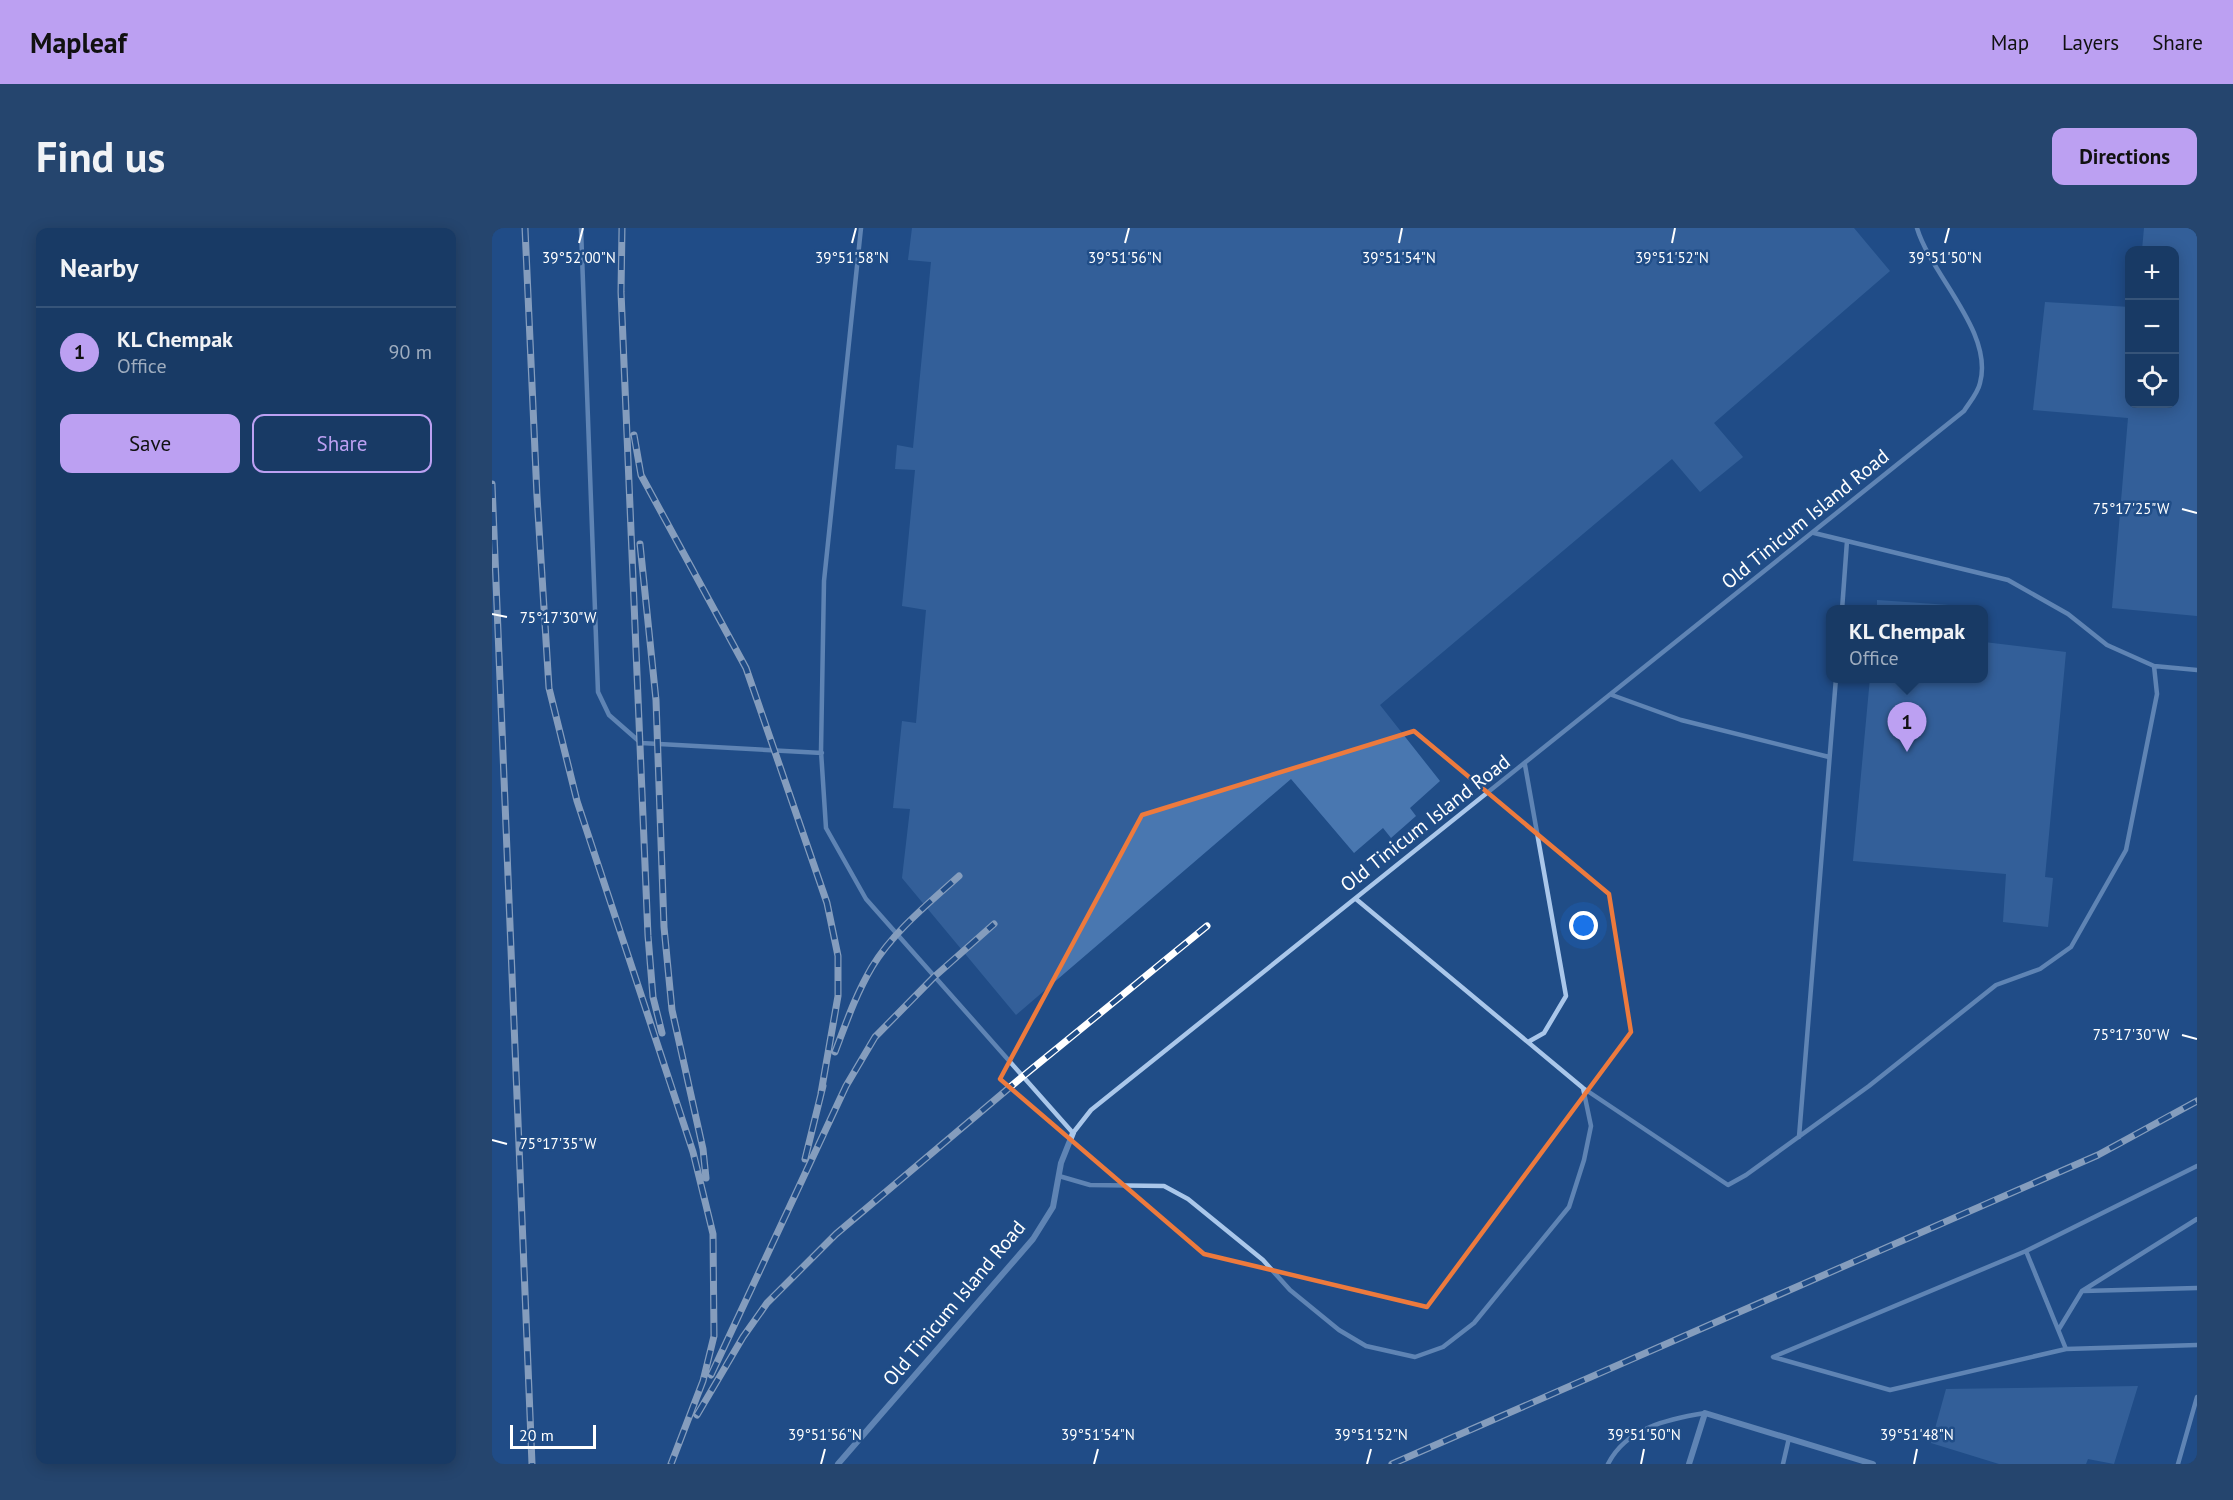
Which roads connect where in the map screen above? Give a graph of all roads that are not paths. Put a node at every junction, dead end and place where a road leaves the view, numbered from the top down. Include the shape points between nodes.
1 (581, 228) edge
2 (861, 228) edge
3 (1917, 228) edge
4 (1814, 533) junction
5 (1848, 541) junction
6 (1842, 605) edge
7 (2154, 666) junction
8 (2197, 670) edge
9 (1836, 683) edge
10 (1612, 695) junction
11 (822, 753) junction
12 (1829, 757) junction
13 (1525, 765) junction
14 (1356, 899) junction
15 (1528, 1042) junction
16 (1583, 1088) junction
17 (1073, 1133) junction
18 (1799, 1137) junction
19 (2197, 1166) edge
20 (1059, 1176) junction
21 (2197, 1219) edge
22 (2026, 1251) junction
23 (2197, 1288) edge
24 (2082, 1291) junction
25 (2059, 1329) junction
26 (2197, 1345) edge
27 (2066, 1349) junction
28 (2197, 1397) edge
29 (1705, 1413) junction
30 (1789, 1438) junction
31 (838, 1464) edge
32 (1608, 1464) edge
33 (1689, 1464) edge
34 (1783, 1464) edge
35 (1873, 1464) edge
36 (2178, 1464) edge

1 - 11 lane via 598,692 609,715 641,743
2 - 11 lane via 824,581
3 - 4 lane, Old Tinicum Island Road via 1923,248 1964,310 1982,359 1980,384 1964,411
4 - 5 lane
4 - 10 lane, Old Tinicum Island Road
5 - 6 lane
5 - 7 lane via 2008,580 2068,614 2107,645
7 - 8 lane
7 - 18 lane via 2157,694 2126,850 2071,946 2040,969 1996,985
9 - 12 lane
10 - 12 lane via 1681,720
10 - 13 lane, Old Tinicum Island Road
11 - 17 lane via 826,828 866,899
12 - 18 lane
13 - 14 lane, Old Tinicum Island Road
13 - 15 lane via 1566,996 1544,1033
14 - 15 lane
14 - 17 lane, Old Tinicum Island Road via 1091,1110
15 - 16 lane
16 - 18 lane via 1728,1185
16 - 20 lane via 1591,1126 1569,1207 1474,1323 1443,1347 1415,1358 1366,1346 1339,1329 1290,1290 1263,1260 1188,1199 1164,1186 1090,1185
17 - 20 street, Old Tinicum Island Road
19 - 22 lane
20 - 31 street, Old Tinicum Island Road via 1053,1207 1033,1239
21 - 24 lane
22 - 25 lane
22 - 27 lane via 1773,1357 1890,1390
23 - 24 lane
24 - 25 lane
25 - 27 lane
26 - 27 lane
28 - 36 lane
29 - 30 street
29 - 32 lane via 1669,1419 1630,1437
29 - 33 street
30 - 34 lane
30 - 35 street

